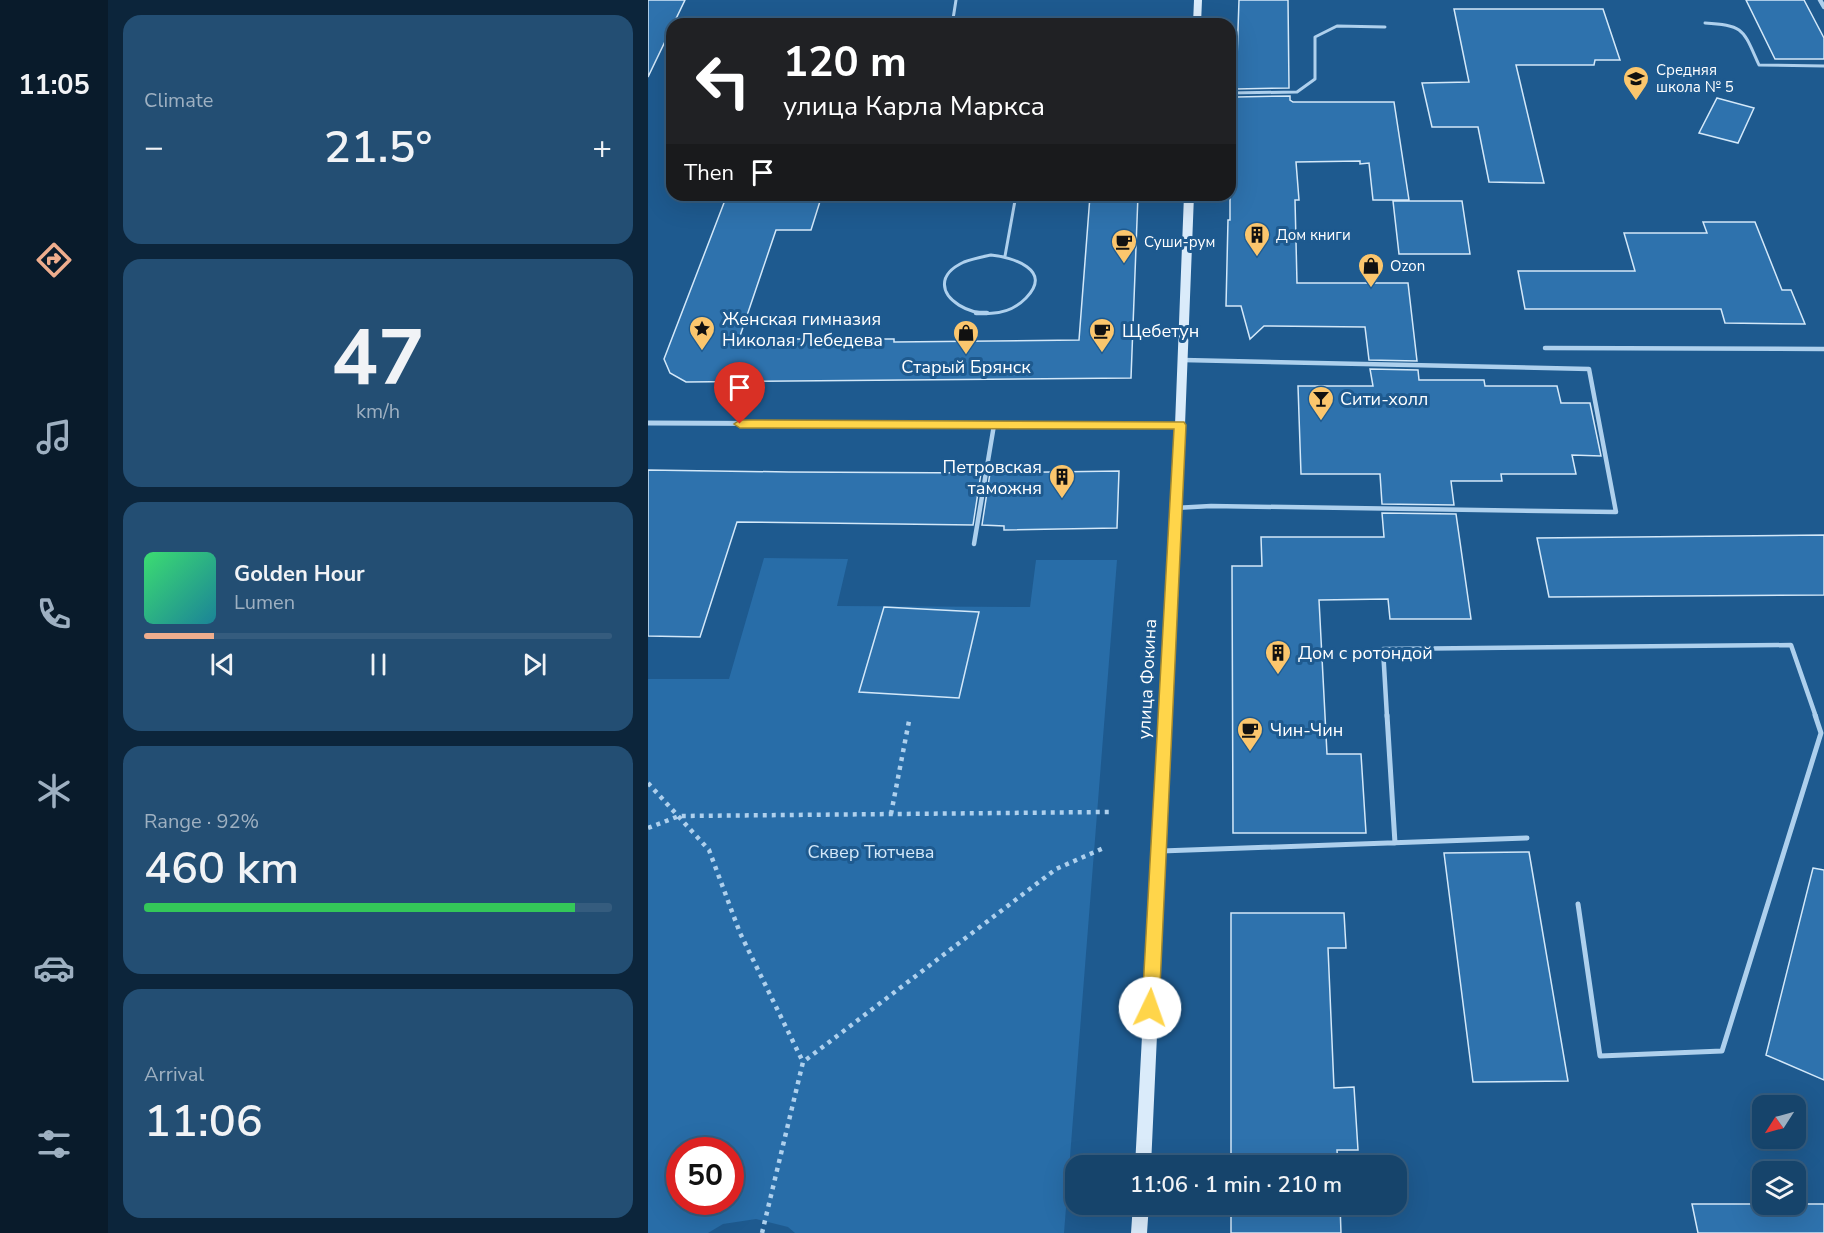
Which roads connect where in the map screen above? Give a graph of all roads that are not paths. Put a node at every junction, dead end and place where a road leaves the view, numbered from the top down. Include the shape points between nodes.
1 (956, 0) edge
2 (1198, 0) edge
3 (1820, 0) edge
4 (1824, 7) edge
5 (953, 18) edge
6 (1197, 18) edge
7 (1705, 23) dead end
8 (1385, 27) dead end
9 (1824, 66) edge
10 (1236, 93) edge
11 (1015, 201) edge
12 (1189, 201) edge
13 (1005, 256) junction
14 (1545, 348) dead end
15 (1824, 349) edge
16 (1183, 360) junction
17 (648, 423) edge
18 (994, 425) junction
19 (1180, 425) junction
20 (1175, 508) junction
21 (974, 544) dead end
22 (1823, 734) edge
23 (1527, 838) dead end
24 (1395, 843) junction
25 (1158, 851) junction
26 (1578, 904) dead end
27 (1144, 1155) edge
28 (1140, 1215) edge
29 (1139, 1233) edge

1 - 5 lane
2 - 6 main road
3 - 4 street
7 - 9 lane via 1733,24 1742,29 1759,65
8 - 10 lane via 1337,26 1314,37 1315,79 1297,92
11 - 13 lane
12 - 16 main road, улица Фокина
13 - 13 lane via 977,257 953,269 946,277 945,295 963,310 978,313 1022,302 1035,283 1033,273
14 - 15 lane
16 - 19 main road, улица Фокина
16 - 20 lane via 1589,369 1616,512
17 - 18 street
18 - 19 street
18 - 21 lane
19 - 20 main road, улица Фокина
20 - 25 main road, улица Фокина
22 - 24 lane via 1791,645 1383,649
22 - 26 lane via 1722,1051 1600,1056
23 - 24 lane
24 - 25 lane
25 - 27 main road, улица Фокина
28 - 29 main road

